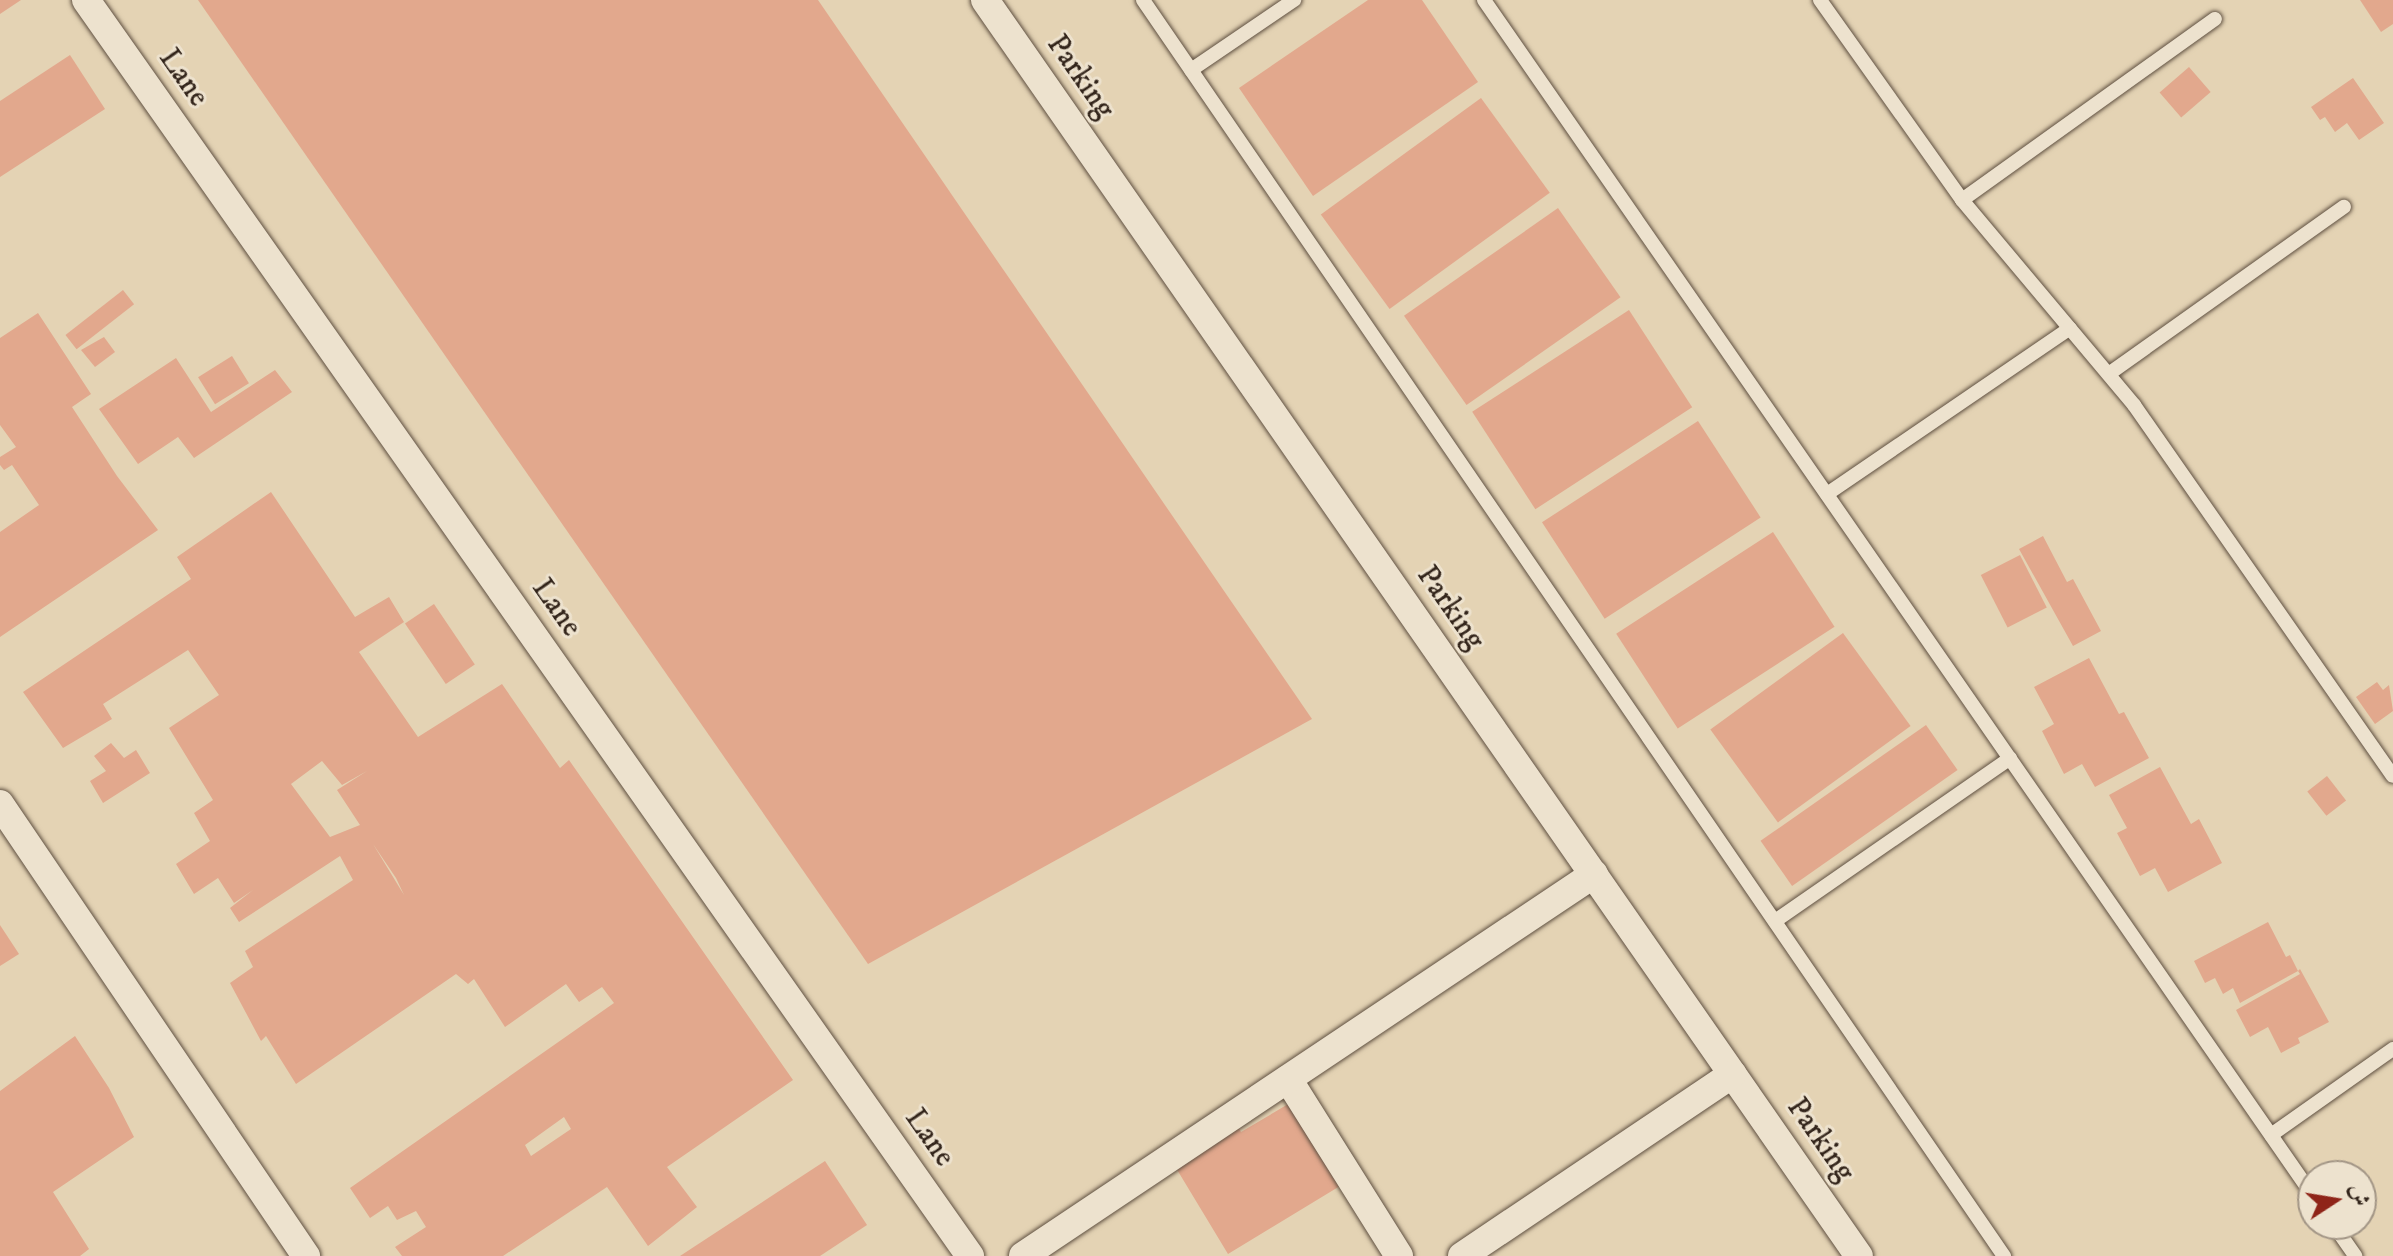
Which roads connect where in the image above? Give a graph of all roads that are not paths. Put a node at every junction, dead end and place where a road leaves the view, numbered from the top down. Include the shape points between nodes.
1 (86, 0) edge
2 (985, 0) edge
3 (1143, 0) edge
4 (1294, 0) edge
5 (1484, 0) edge
6 (1820, 0) edge
7 (2215, 19) dead end
8 (1191, 70) junction
9 (1962, 200) junction
10 (2344, 207) dead end
11 (2070, 328) junction
12 (2110, 373) junction
13 (1827, 494) junction
14 (2010, 758) junction
15 (2393, 776) edge
16 (0, 804) edge
17 (1594, 874) junction
18 (1775, 921) junction
19 (2393, 1049) edge
20 (1733, 1074) junction
21 (1288, 1079) junction
22 (2271, 1135) junction
23 (2297, 1173) edge
24 (306, 1256) edge
25 (970, 1256) edge
26 (1023, 1256) edge
27 (1399, 1256) edge
28 (1462, 1256) edge
29 (1859, 1256) edge
30 (2004, 1256) edge

1 - 25 street, Lane
2 - 17 street, Parking
3 - 8 lane
4 - 8 lane
5 - 13 lane
6 - 9 lane
7 - 9 lane
8 - 18 lane
9 - 11 lane
10 - 12 lane
11 - 12 lane
11 - 13 lane
12 - 15 lane
13 - 14 lane
14 - 18 lane
14 - 22 lane
16 - 24 street
17 - 20 street, Parking
17 - 21 street
18 - 30 lane
19 - 22 lane
20 - 28 street
20 - 29 street, Parking
21 - 26 street
21 - 27 street
22 - 23 lane

